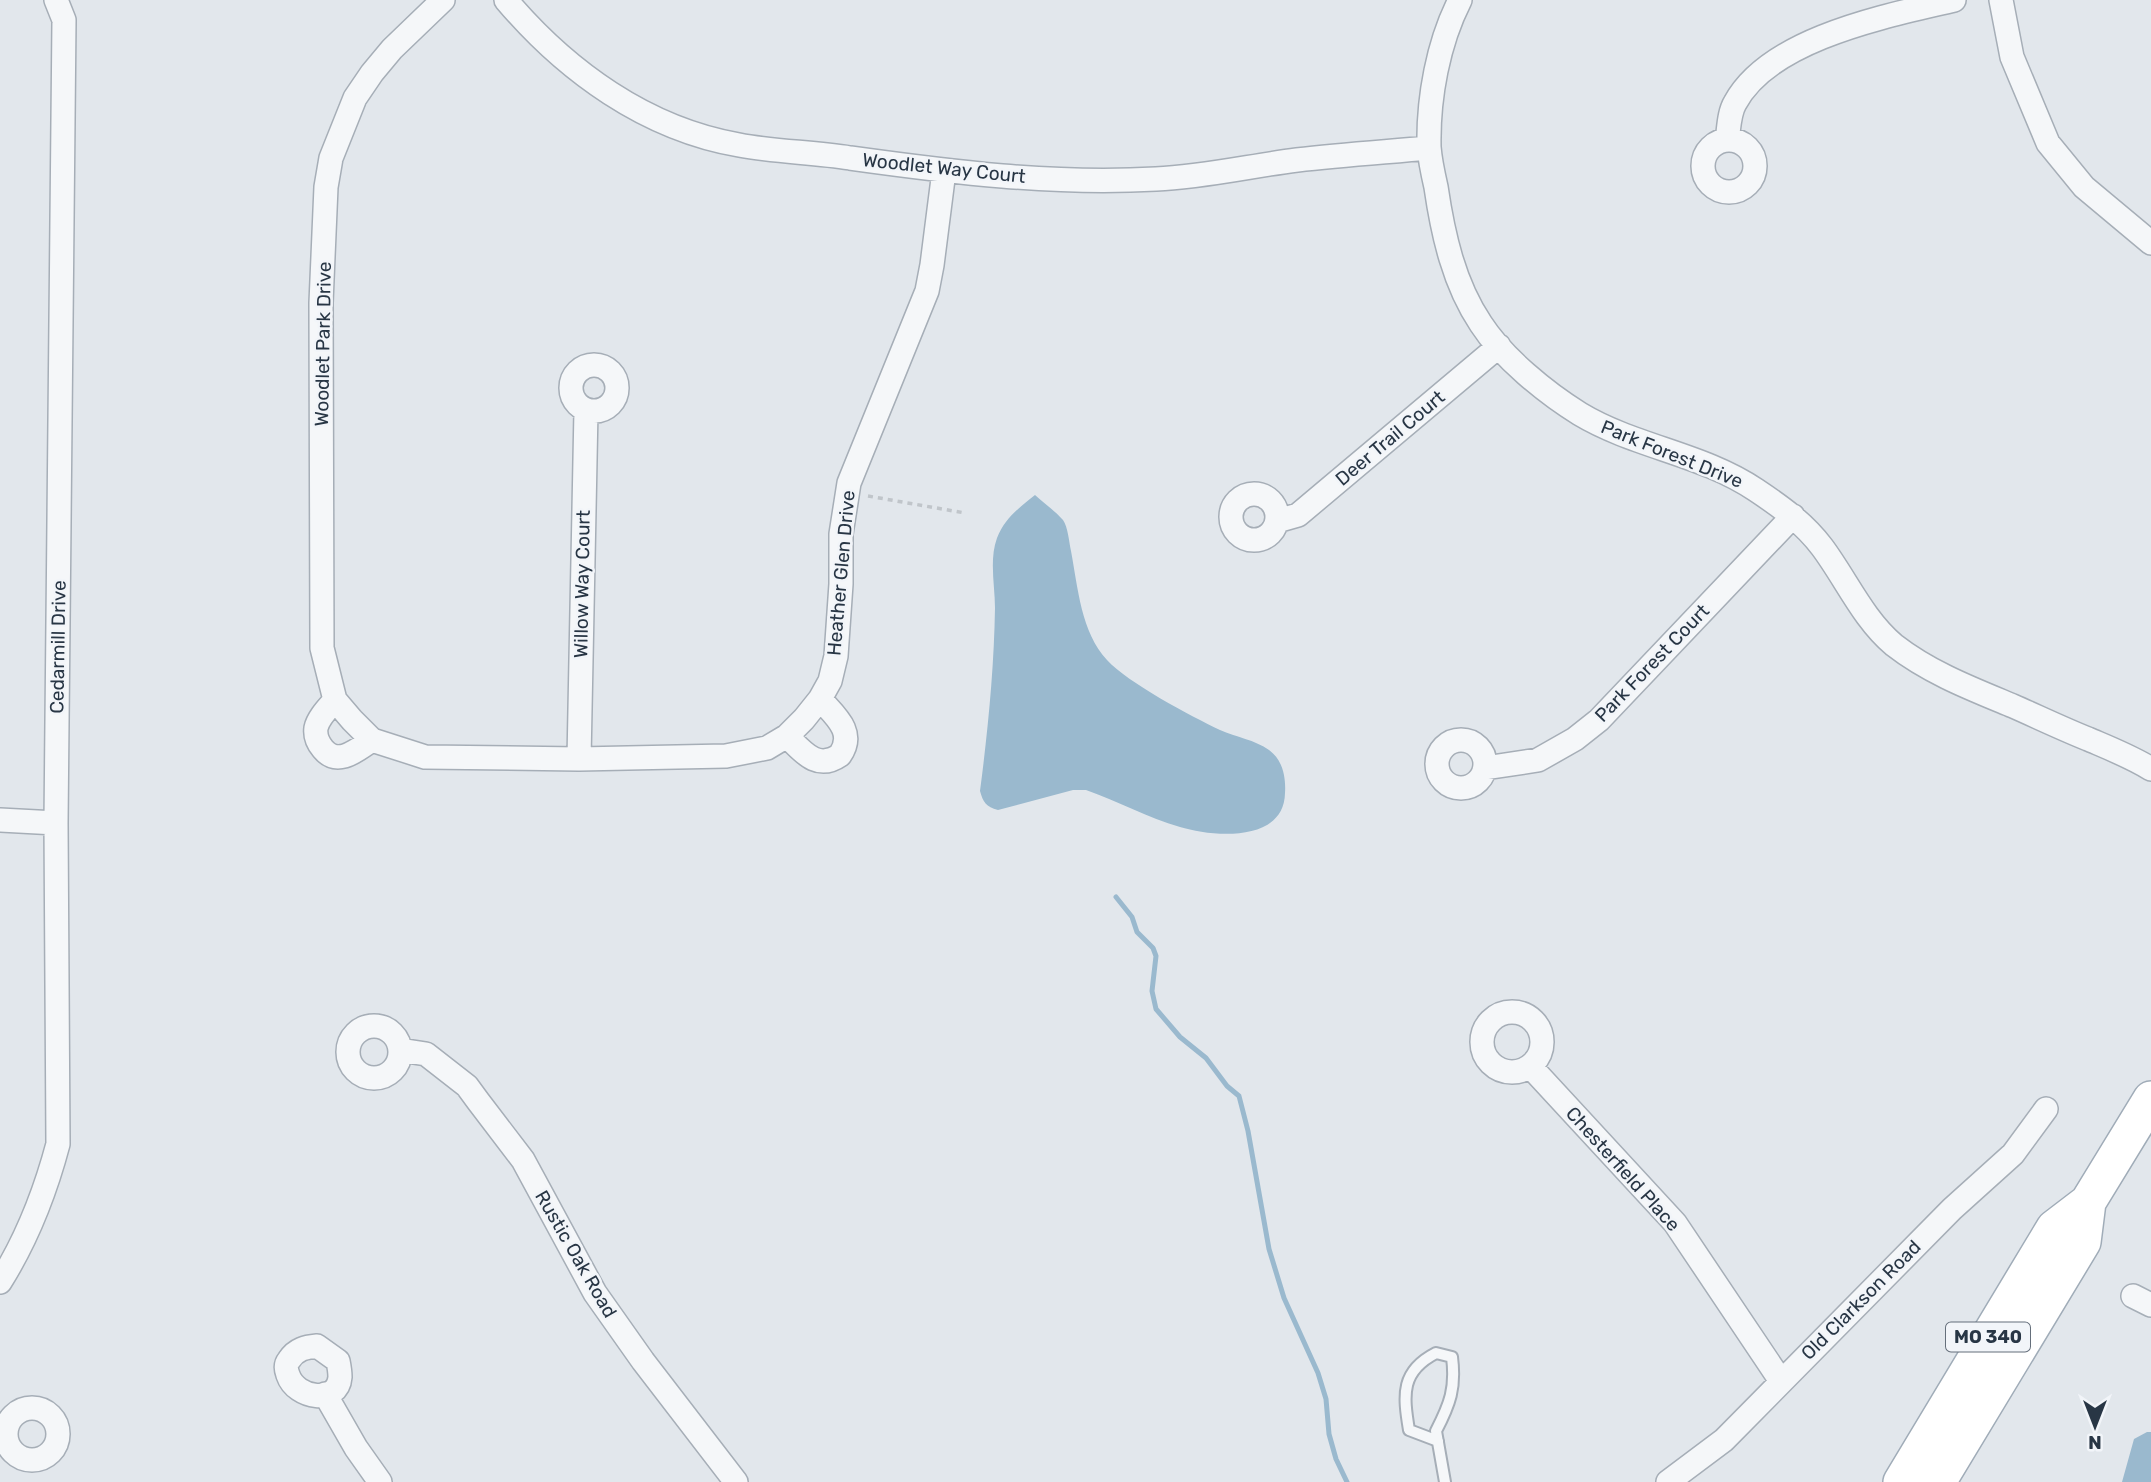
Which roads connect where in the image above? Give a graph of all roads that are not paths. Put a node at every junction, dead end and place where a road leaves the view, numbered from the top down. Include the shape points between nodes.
1 (56, 0) edge
2 (443, 0) edge
3 (506, 0) edge
4 (1460, 0) edge
5 (1954, 0) edge
6 (2001, 0) edge
7 (1727, 140) dead end
8 (1429, 148) junction
9 (944, 171) junction
10 (2151, 243) edge
11 (1499, 346) junction
12 (586, 410) dead end
13 (1793, 516) junction
14 (1277, 521) dead end
15 (335, 699) junction
16 (820, 699) junction
17 (352, 720) joint
18 (787, 736) junction
19 (372, 740) junction
20 (579, 759) junction
21 (1485, 768) dead end
22 (2151, 769) edge
23 (0, 820) edge
24 (56, 823) junction
25 (400, 1050) dead end
26 (1530, 1066) dead end
27 (2149, 1105) edge
28 (2046, 1109) dead end
29 (2088, 1202) junction
30 (0, 1282) edge
31 (1781, 1381) junction
32 (325, 1394) dead end
33 (1438, 1441) junction
34 (380, 1482) edge
35 (736, 1482) edge
36 (1445, 1482) edge
37 (1668, 1482) edge
38 (1901, 1482) edge
39 (1938, 1482) edge

1 - 24 street, Cedarmill Drive via 64,20
2 - 15 street, Woodlet Park Drive via 392,49 355,98 331,158 326,187 321,303 322,648
3 - 9 street, Woodlet Way Court via 538,37 581,73 654,117 705,138
4 - 8 street, Park Forest Drive via 1440,54
5 - 7 street via 1877,19 1782,55 1744,87 1733,106
6 - 10 street via 2012,57 2049,143 2084,187
8 - 9 street, Woodlet Way Court via 1153,179 1045,179
8 - 11 street, Park Forest Drive via 1448,248 1469,301
9 - 16 street, Heather Glen Drive via 927,291 849,483 841,534 836,656
11 - 13 street, Park Forest Drive via 1578,413 1607,429 1720,471 1753,487
11 - 14 street, Deer Trail Court via 1298,515
12 - 20 street, Willow Way Court
13 - 21 street, Park Forest Court via 1599,720 1538,760
13 - 22 street, Park Forest Drive via 1822,547 1862,608 1892,643 1967,688
15 - 17 street, Woodlet Park Drive
15 - 19 street via 317,724 320,747 341,758
16 - 18 street, Heather Glen Drive
16 - 18 street via 846,731 840,755 825,762 812,759
17 - 19 street, Heather Glen Drive
18 - 20 street, Heather Glen Drive via 768,748 726,756
19 - 20 street, Heather Glen Drive via 425,757
23 - 24 street
24 - 30 street, Cedarmill Drive via 58,1144 26,1239
25 - 35 street, Rustic Oak Road via 426,1054 467,1086 523,1160 595,1293
26 - 31 street, Chesterfield Place via 1675,1223
27 - 29 main road, MO 340
28 - 31 street, Old Clarkson Road via 2013,1154
29 - 38 main road, MO 340 via 2054,1228
29 - 39 main road, MO 340 via 2083,1242
31 - 37 street, Old Clarkson Road via 1724,1440
32 - 34 street
33 - 33 lane via 1436,1431 1450,1403 1455,1375 1452,1357 1436,1353 1419,1362 1408,1376 1405,1409 1409,1430
33 - 36 lane

